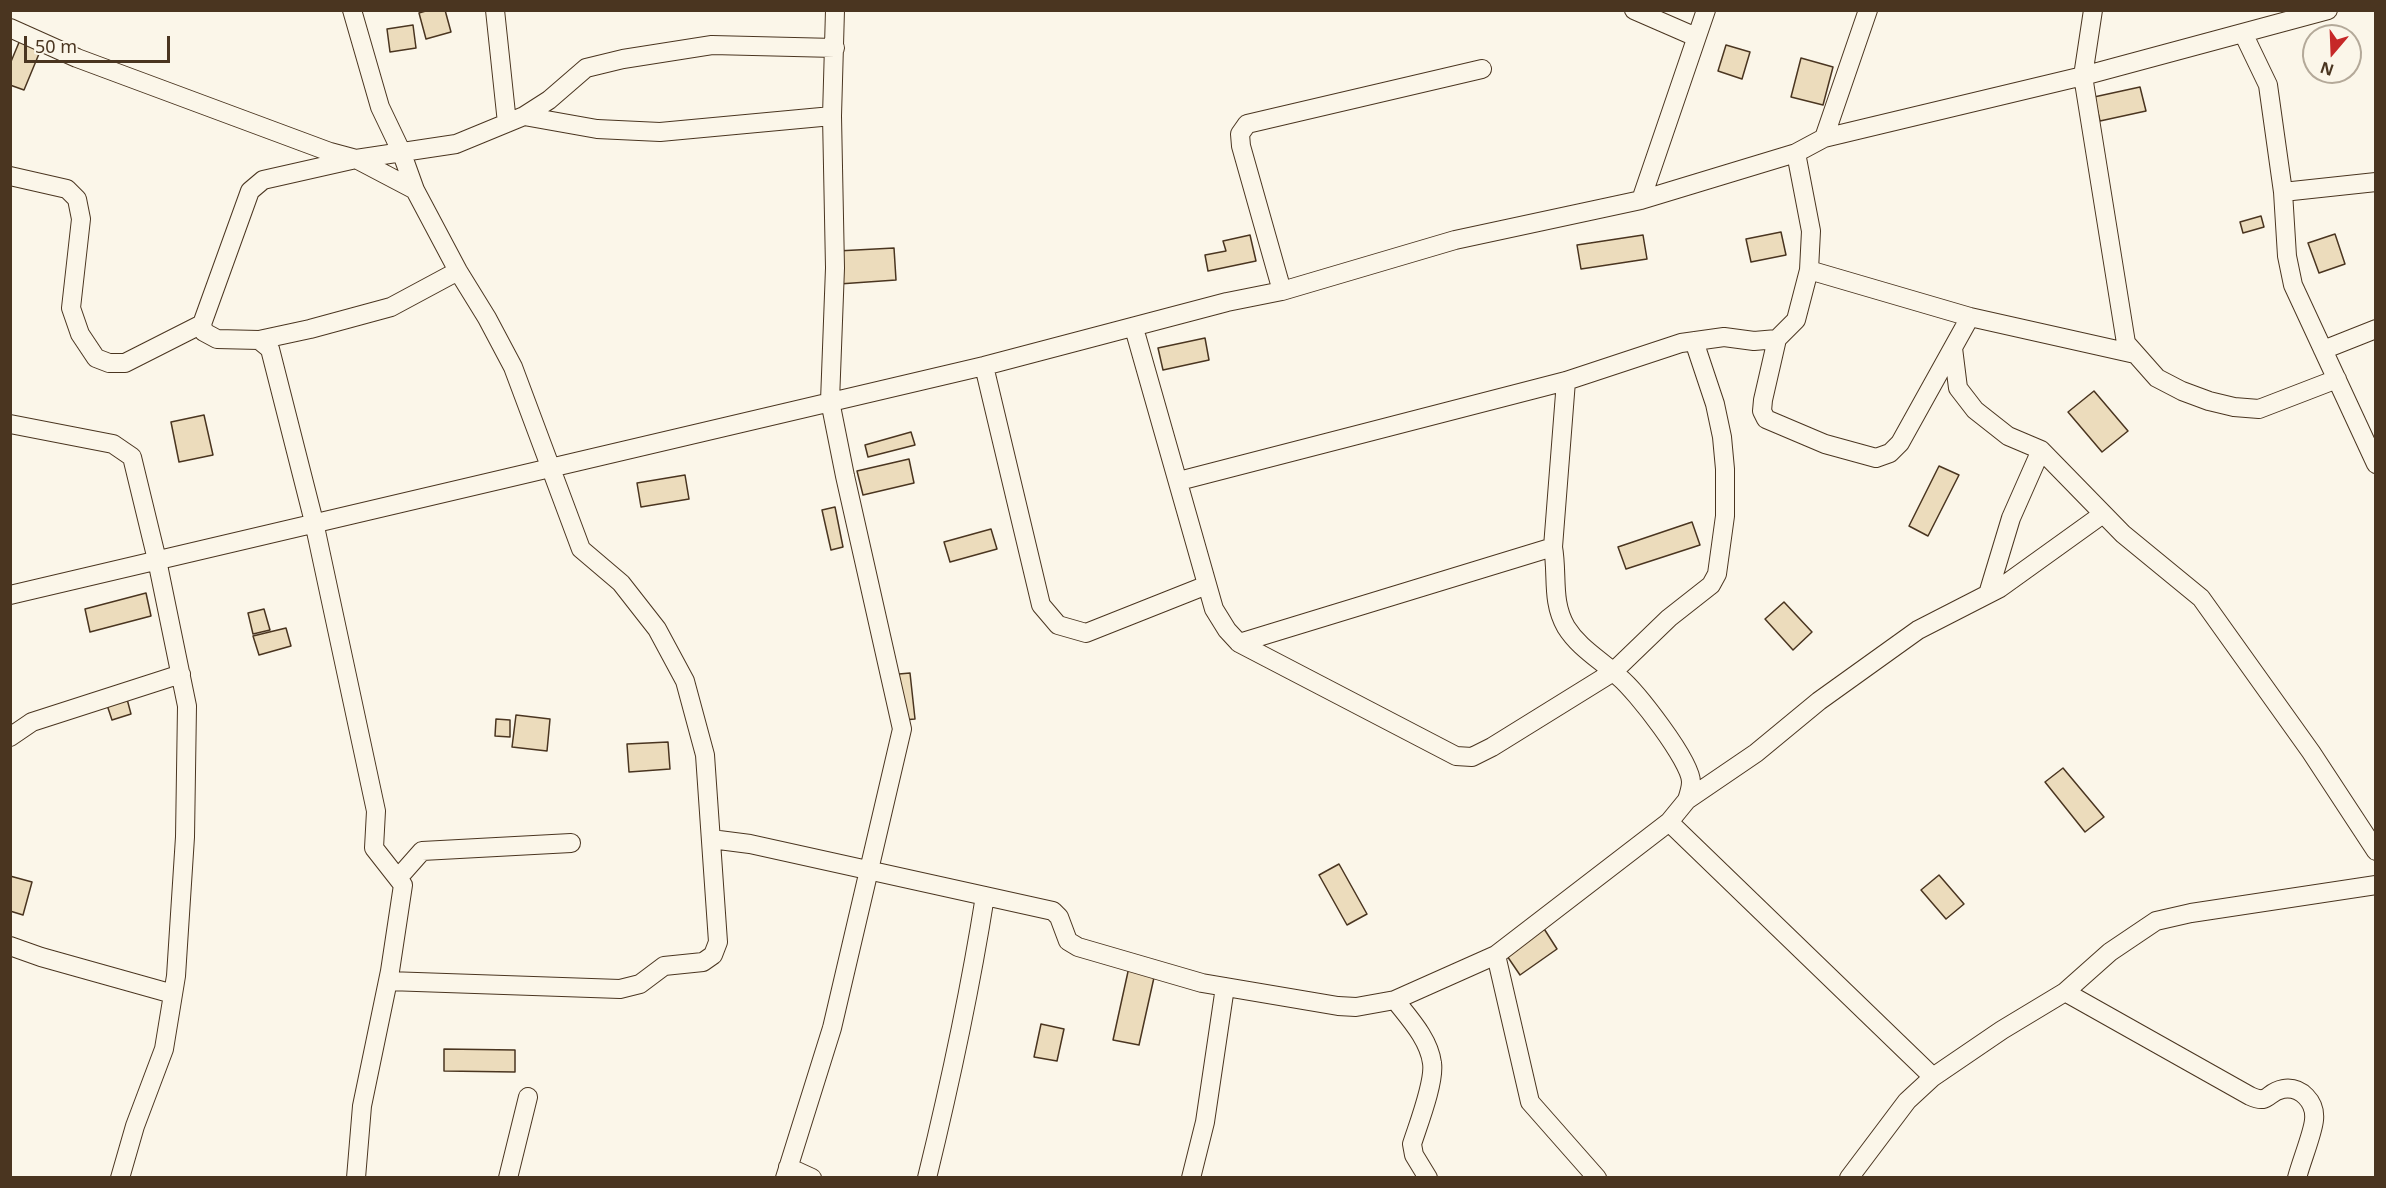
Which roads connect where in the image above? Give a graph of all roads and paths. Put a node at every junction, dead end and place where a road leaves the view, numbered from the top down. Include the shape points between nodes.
1 (352, 10) edge
2 (495, 10) edge
3 (834, 10) edge
4 (1634, 10) edge
5 (1706, 10) edge
6 (1868, 10) edge
7 (2093, 10) edge
8 (2328, 10) edge
9 (10, 28) edge
10 (2242, 33) junction
11 (1696, 37) junction
12 (835, 48) junction
13 (1482, 69) dead end
14 (2083, 76) junction
15 (832, 116) junction
16 (515, 120) junction
17 (1824, 138) junction
18 (401, 151) junction
19 (1796, 153) junction
20 (356, 159) junction
21 (10, 176) edge
22 (2376, 182) edge
23 (415, 190) junction
24 (2283, 192) junction
25 (1641, 200) junction
26 (1809, 270) junction
27 (458, 271) junction
28 (1282, 291) junction
29 (1970, 317) junction
30 (202, 324) junction
31 (1134, 328) junction
32 (2376, 329) edge
33 (1777, 339) junction
34 (258, 340) junction
35 (1694, 341) junction
36 (1953, 348) junction
37 (2323, 350) junction
38 (2135, 354) junction
39 (984, 366) junction
40 (2337, 379) junction
41 (1566, 381) junction
42 (830, 401) junction
43 (10, 424) edge
44 (2041, 450) junction
45 (2376, 464) edge
46 (550, 469) junction
47 (1179, 482) junction
48 (2103, 514) junction
49 (314, 522) junction
50 (1553, 547) junction
51 (157, 560) junction
52 (1207, 585) junction
53 (1988, 594) junction
54 (10, 595) edge
55 (1239, 643) junction
56 (1613, 672) junction
57 (181, 674) junction
58 (10, 736) edge
59 (1688, 800) junction
60 (1668, 822) junction
61 (711, 839) junction
62 (571, 843) dead end
63 (2376, 851) edge
64 (868, 871) junction
65 (399, 878) junction
66 (2376, 885) edge
67 (985, 896) junction
68 (10, 946) edge
69 (1496, 955) junction
70 (388, 981) junction
71 (1225, 987) junction
72 (2065, 992) junction
73 (173, 994) junction
74 (1395, 1000) junction
75 (1933, 1077) junction
76 (528, 1097) dead end
77 (786, 1172) edge
78 (120, 1178) edge
79 (356, 1178) edge
80 (508, 1178) edge
81 (812, 1178) edge
82 (927, 1178) edge
83 (1191, 1178) edge
84 (1428, 1178) edge
85 (1597, 1178) edge
86 (1850, 1178) edge
87 (2297, 1178) edge

1 - 18 street via 380,107
2 - 16 street
3 - 12 street
4 - 11 street
5 - 11 street
6 - 17 street
7 - 14 street
8 - 10 street
9 - 20 street via 77,58
10 - 14 street
10 - 24 street via 2268,85
11 - 25 street
12 - 15 street
12 - 16 street via 712,45 623,58 586,68 549,100
13 - 28 street via 1247,124 1240,134 1241,146
14 - 17 street
14 - 38 street via 2126,343
15 - 16 street via 660,132
15 - 42 street via 835,268
16 - 18 street via 456,144
17 - 19 street
18 - 20 street
18 - 23 street
19 - 25 street
19 - 26 street via 1811,231
20 - 23 street
20 - 30 street via 263,180 249,191
21 - 30 street via 67,189 77,199 81,219 71,308 96,358 125,363
22 - 24 street
23 - 27 street
24 - 37 street via 2287,256 2294,285
25 - 28 street via 1455,240
26 - 29 street
26 - 33 street via 1796,320
27 - 34 street via 391,307
27 - 46 street via 513,367
28 - 31 street
29 - 36 street
29 - 38 street
30 - 34 street via 204,332 217,339
31 - 39 street
31 - 47 street
32 - 37 street
33 - 35 street via 1724,337
33 - 36 street via 1762,411 1766,419 1825,444 1876,458 1890,453 1900,443
34 - 49 street via 270,349
35 - 41 street
35 - 56 street via 1722,437 1725,516 1717,574 1711,585 1669,618
36 - 44 street via 1958,388 1975,410 2008,436
37 - 40 street
38 - 40 street via 2157,378 2191,394 2234,406 2259,408
39 - 42 street
39 - 52 street via 1041,605 1058,625 1086,633
40 - 45 street
41 - 47 street
41 - 50 street
42 - 46 street
42 - 64 street via 902,729
43 - 51 street via 113,444 132,457
44 - 48 street
44 - 53 street via 2011,518
46 - 49 street
46 - 61 street via 581,549 621,584 643,611 685,681 705,755
47 - 52 street
48 - 53 street
48 - 63 street via 2201,598
49 - 51 street
49 - 65 street via 376,811 374,848
50 - 55 street
50 - 56 street via 1556,603 1566,626 1581,646
51 - 54 street
51 - 57 street
52 - 55 street via 1214,609
53 - 59 street via 1918,630
55 - 56 street via 1456,756 1472,757 1492,747
56 - 59 street via 1686,763 1691,781
57 - 58 street via 32,722
57 - 73 street via 187,706 185,837
59 - 60 street
60 - 69 street
60 - 75 street
61 - 64 street
61 - 70 street via 718,942 713,955 704,962 664,966 640,984 620,989
62 - 65 street via 422,850
64 - 67 street
64 - 77 street via 832,1028
65 - 70 street via 403,885
66 - 72 street via 2156,921 2110,952
67 - 71 street via 1053,911 1068,941 1078,947
67 - 82 street via 956,1061
68 - 73 street
69 - 74 street
69 - 85 street via 1530,1102
70 - 79 street via 362,1106
71 - 74 street via 1338,1006
71 - 83 street via 1205,1122
72 - 75 street
72 - 87 street via 2259,1100 2286,1089 2299,1091 2310,1099 2314,1119
73 - 78 street via 164,1049
74 - 84 street via 1420,1033 1432,1063 1412,1144
75 - 86 street via 1907,1101
76 - 80 street
77 - 81 street

